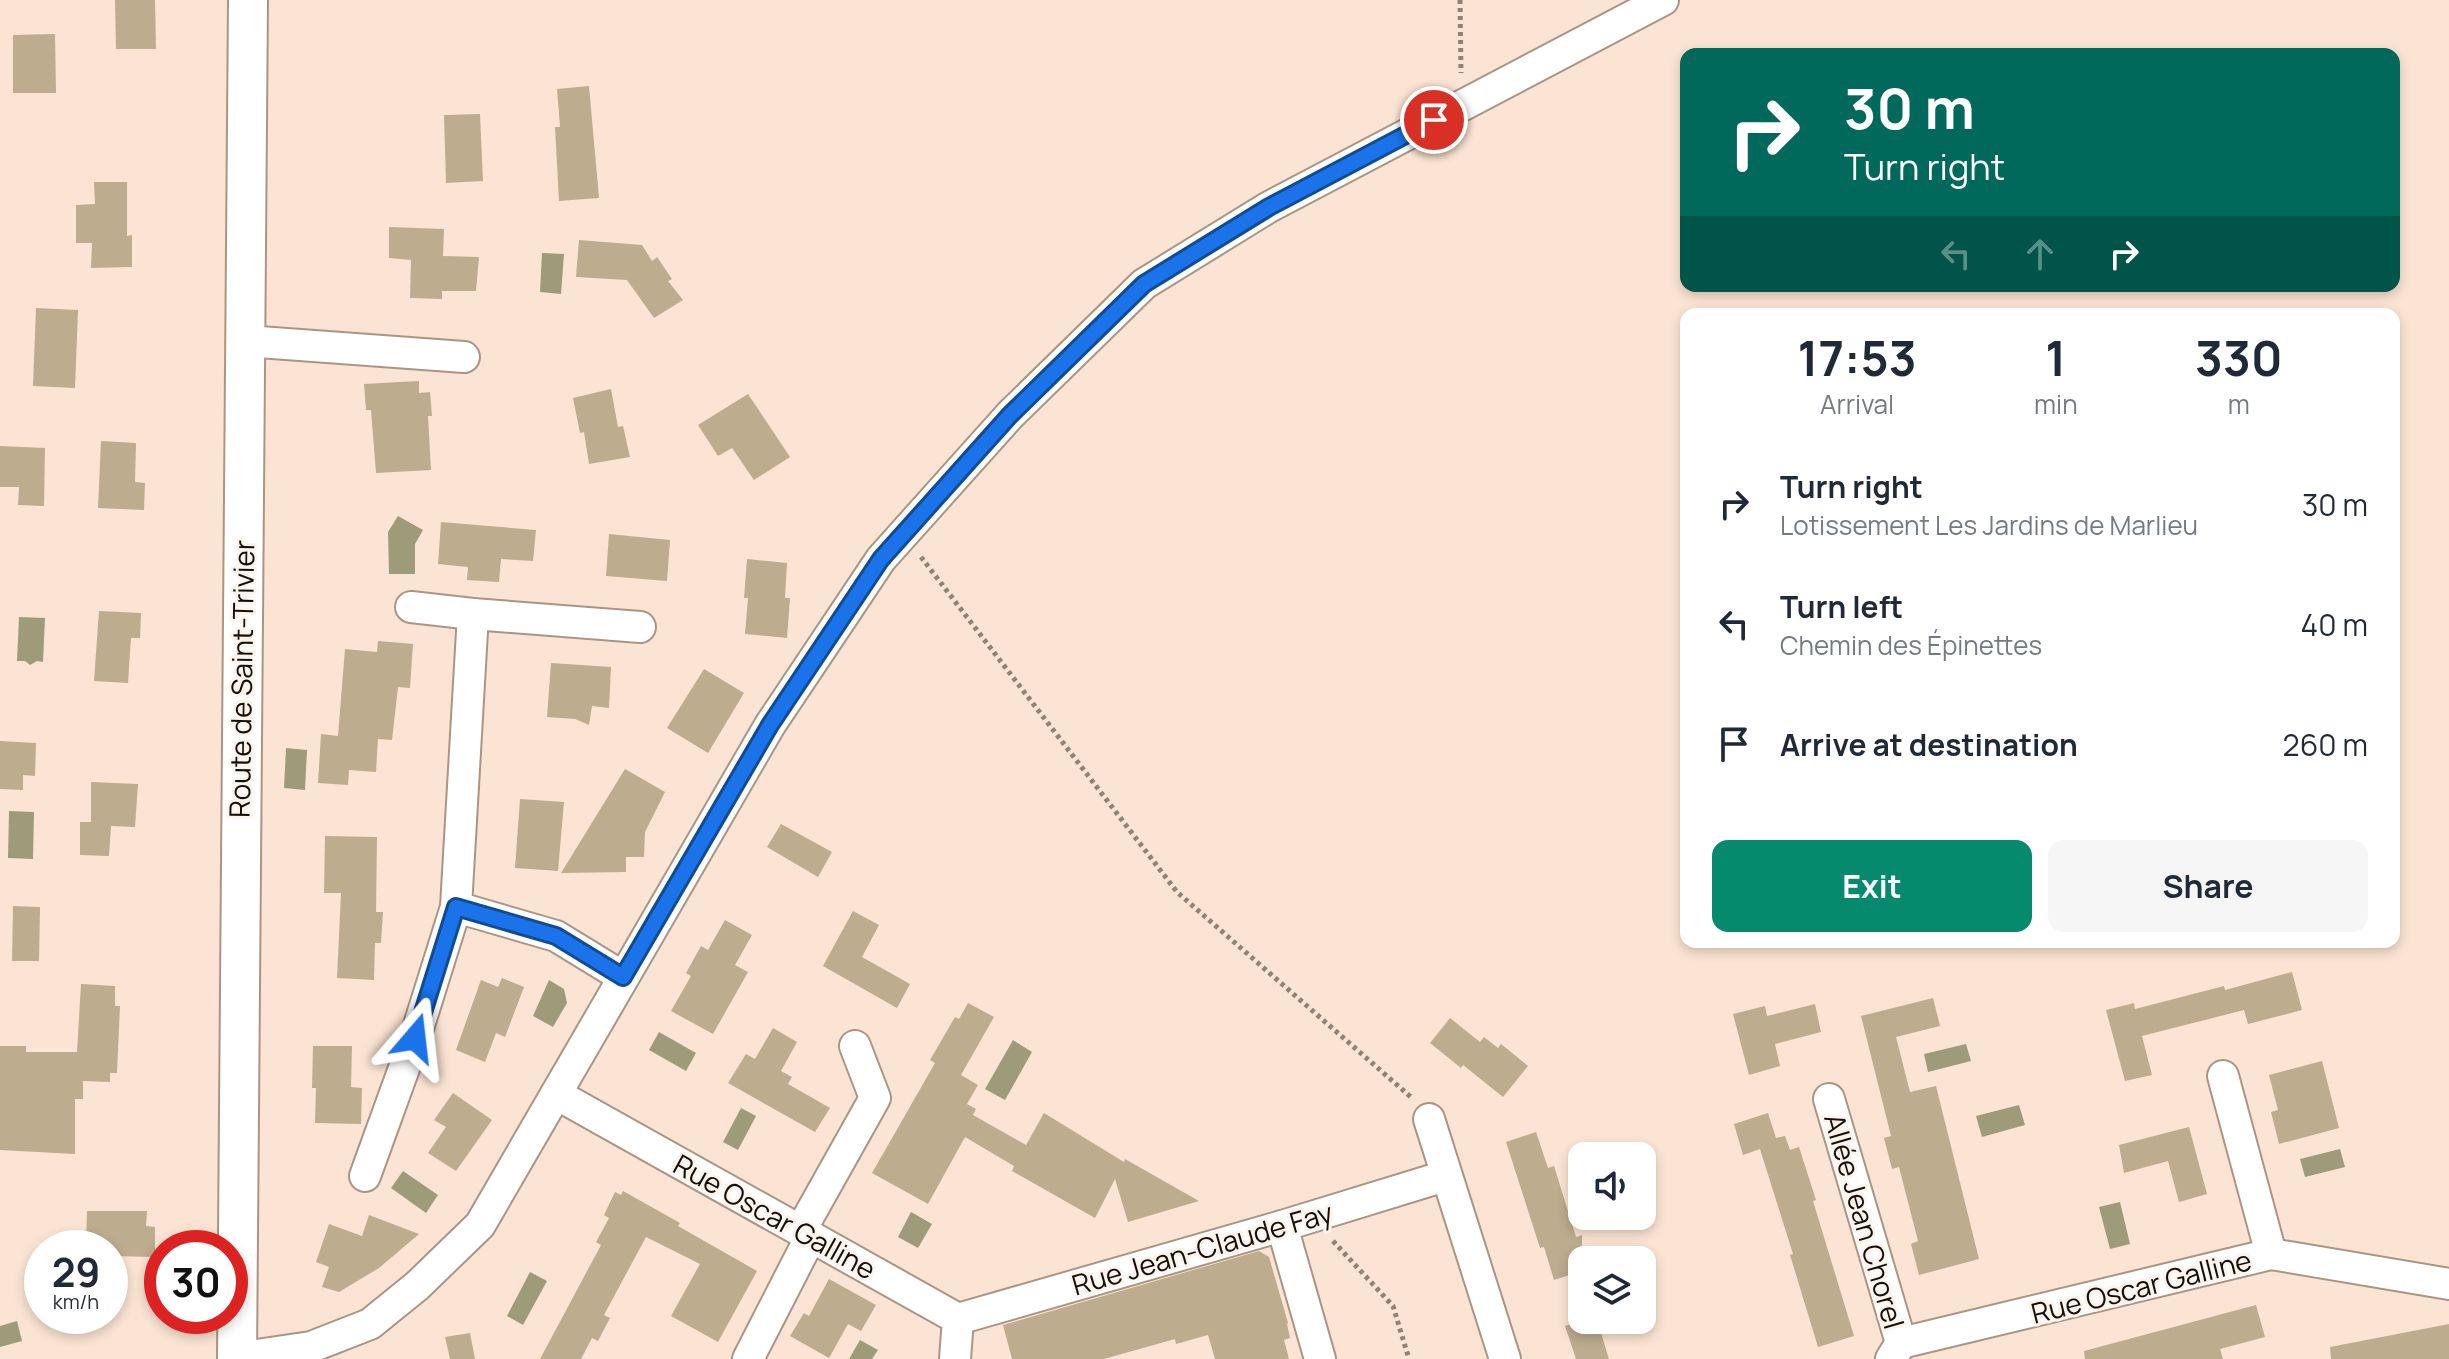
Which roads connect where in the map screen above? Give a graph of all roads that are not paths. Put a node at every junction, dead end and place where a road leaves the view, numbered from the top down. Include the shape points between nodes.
1 (248, 0) edge
2 (1663, 0) edge
3 (245, 341) junction
4 (464, 357) dead end
5 (411, 607) dead end
6 (473, 614) junction
7 (640, 627) dead end
8 (456, 907) junction
9 (623, 977) junction
10 (855, 1046) dead end
11 (2223, 1076) dead end
12 (556, 1094) junction
13 (1829, 1099) dead end
14 (1429, 1119) road end
15 (365, 1176) dead end
16 (1445, 1176) junction
17 (1282, 1226) junction
18 (806, 1233) junction
19 (2271, 1254) junction
20 (2449, 1284) edge
21 (958, 1319) junction
22 (1896, 1351) edge
23 (237, 1358) edge
24 (748, 1359) edge
25 (955, 1359) edge
26 (1320, 1359) edge
27 (1505, 1359) edge

1 - 3 main road, Route de Saint-Trivier
2 - 9 street via 1269,207 1144,284 1010,415 881,559 770,725
3 - 4 street
3 - 23 main road, Route de Saint-Trivier
5 - 6 street
6 - 7 street
6 - 8 street
8 - 9 street via 556,936
8 - 15 street
9 - 12 street
10 - 18 street via 875,1098
11 - 19 street
12 - 18 street, Rue Oscar Galline
12 - 23 street via 480,1225 370,1324 311,1347
13 - 22 street, Allée Jean Chorel
14 - 16 street
16 - 17 street, Rue Jean-Claude Fay
16 - 27 street
17 - 21 street, Rue Jean-Claude Fay
17 - 26 street
18 - 21 street, Rue Oscar Galline
18 - 24 street
19 - 20 street, Rue Oscar Galline
19 - 22 street, Rue Oscar Galline
21 - 25 street

